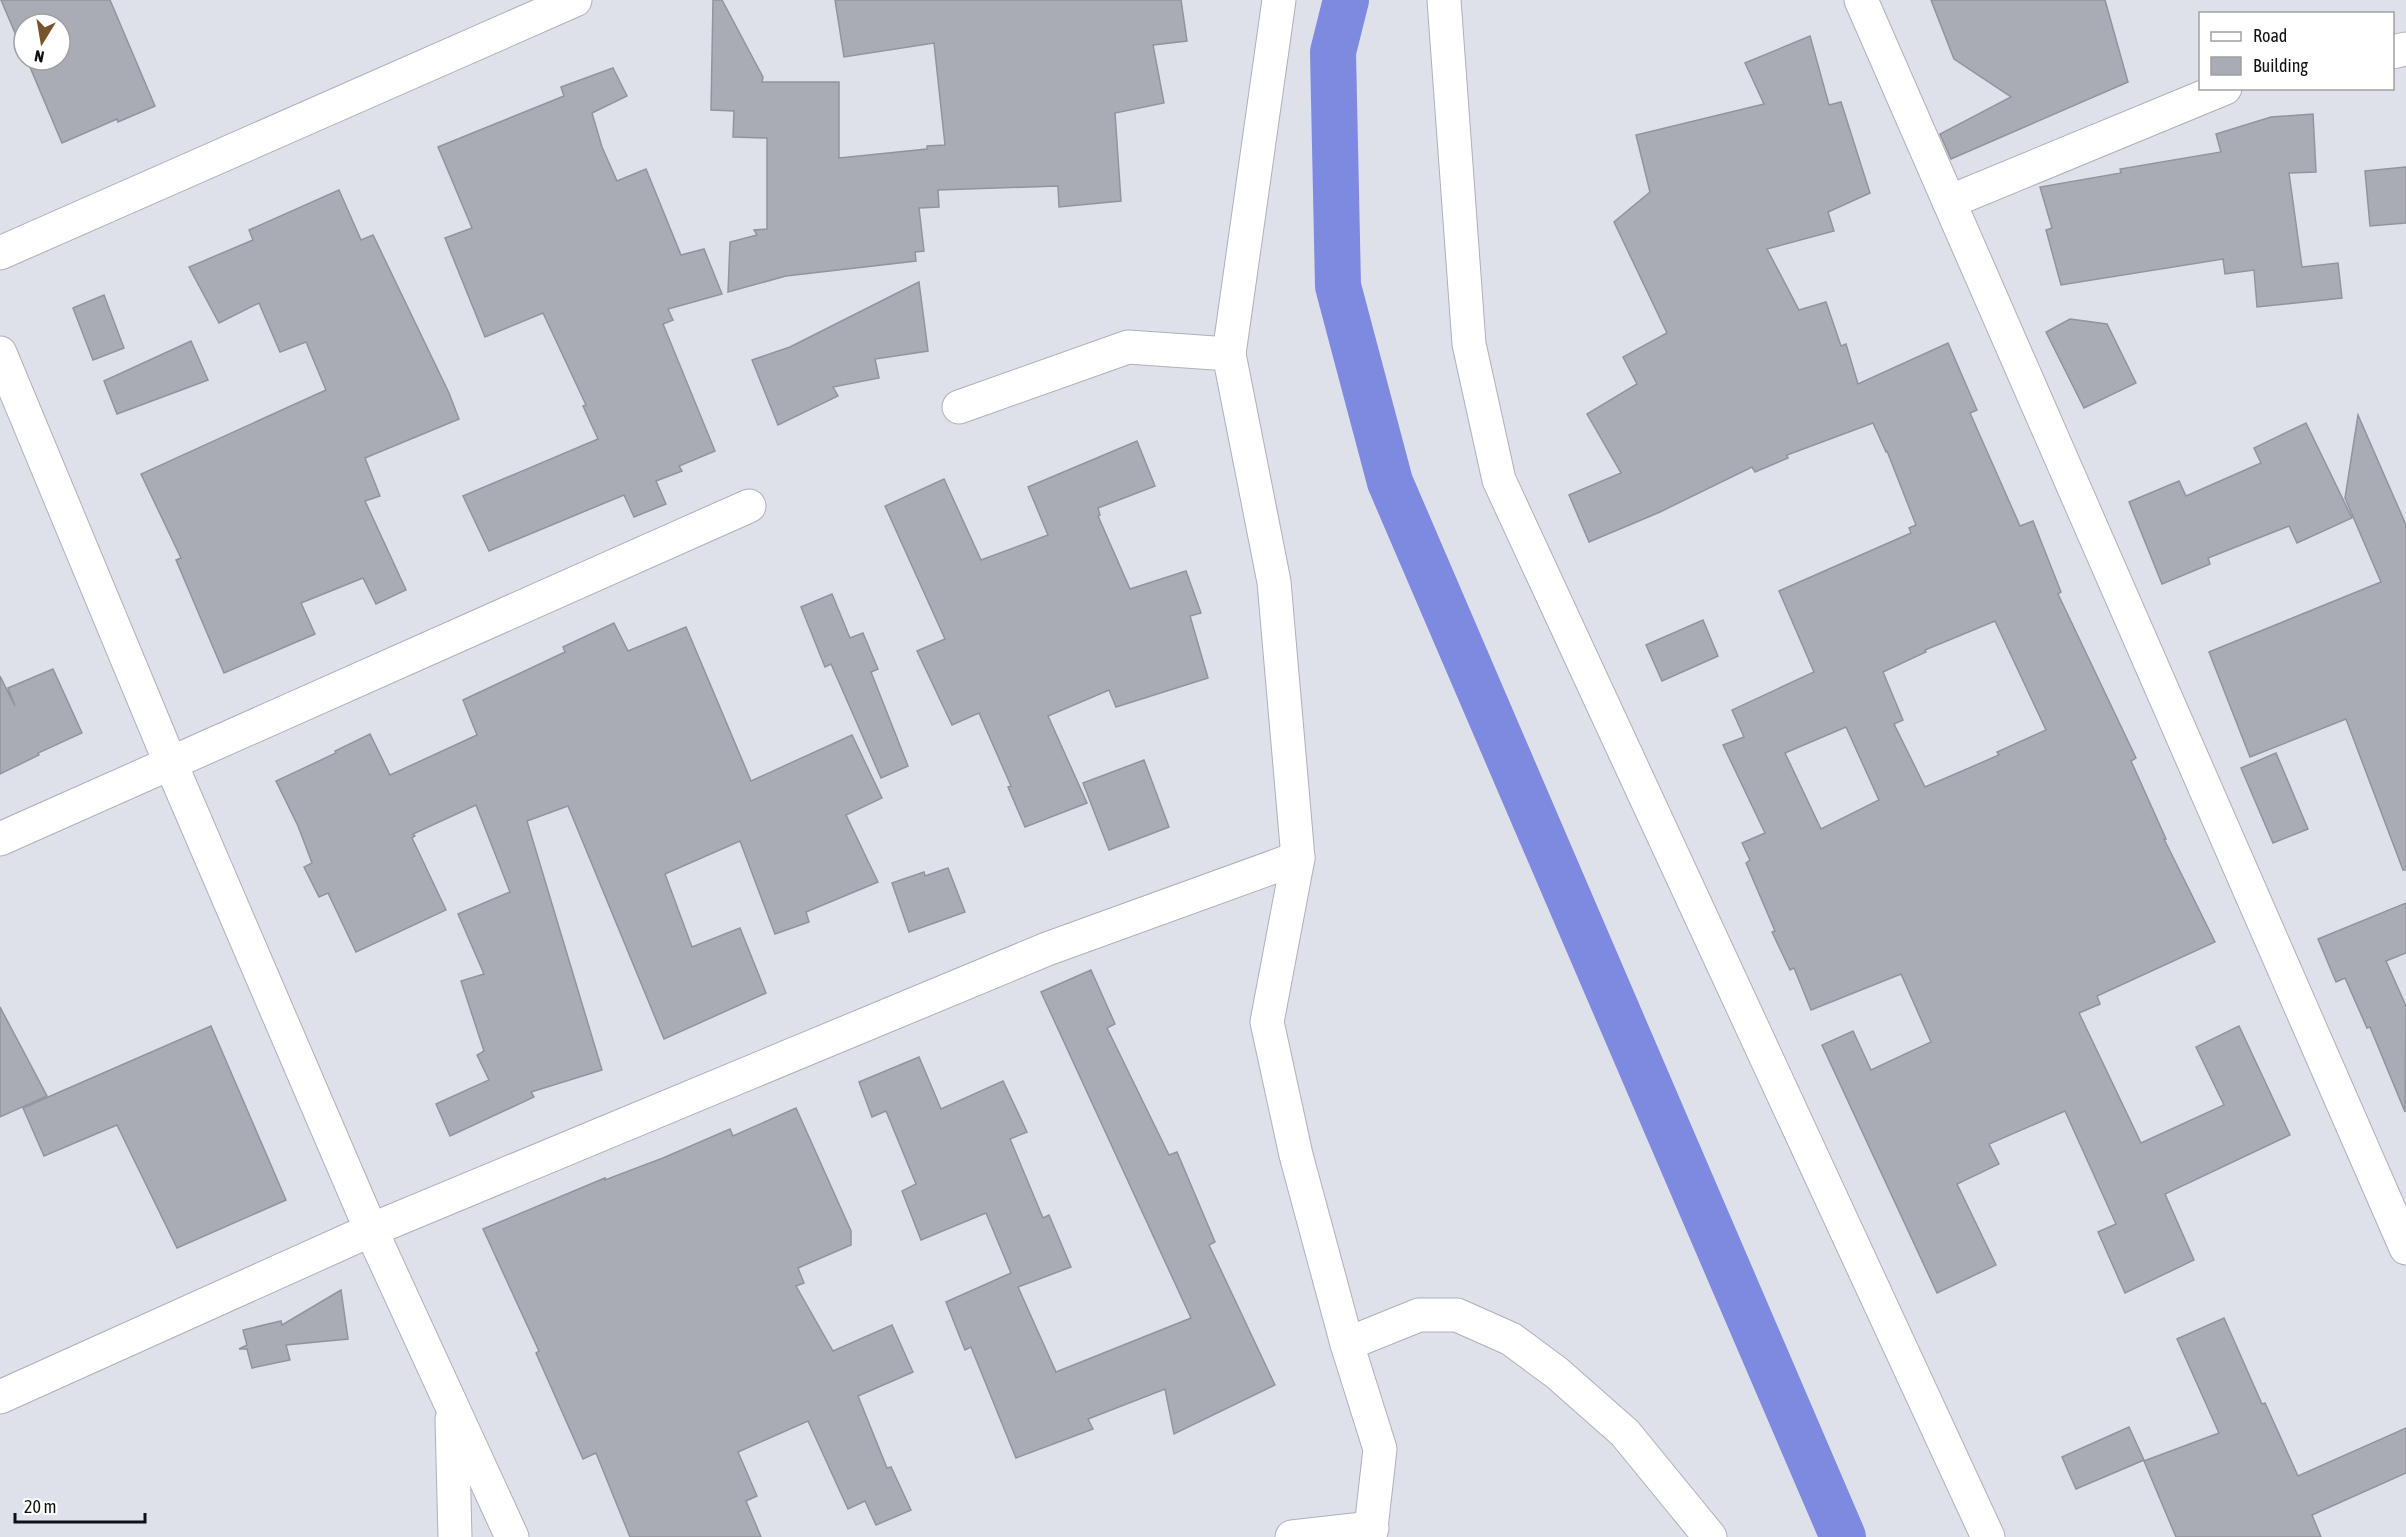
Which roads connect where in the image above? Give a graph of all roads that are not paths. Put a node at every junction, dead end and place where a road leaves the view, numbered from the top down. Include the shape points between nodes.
1 (575, 0) edge
2 (1279, 0) edge
3 (1444, 0) edge
4 (1861, 0) edge
5 (2220, 90) edge
6 (1949, 202) junction
7 (0, 253) edge
8 (0, 353) edge
9 (1229, 354) junction
10 (959, 407) dead end
11 (749, 506) dead end
12 (170, 762) junction
13 (0, 839) edge
14 (1298, 858) junction
15 (371, 1230) junction
16 (2406, 1248) edge
17 (1347, 1344) junction
18 (0, 1397) edge
19 (452, 1406) junction
20 (1371, 1533) edge
21 (455, 1537) edge
22 (512, 1537) edge
23 (1292, 1537) edge
24 (1710, 1537) edge
25 (1988, 1537) edge

1 - 7 street
2 - 9 street
3 - 25 street via 1469,344 1499,480
4 - 6 street
5 - 6 street
6 - 16 street
8 - 12 street
9 - 10 street via 1128,347
9 - 14 street via 1274,582
11 - 12 street
12 - 13 street
12 - 15 street
14 - 15 street via 1047,949
14 - 17 street via 1267,1022 1296,1155
15 - 18 street
15 - 19 street
17 - 20 street via 1380,1449
17 - 24 street via 1419,1315 1457,1314 1511,1339 1557,1373 1624,1433
19 - 21 street
19 - 22 street
20 - 23 street

